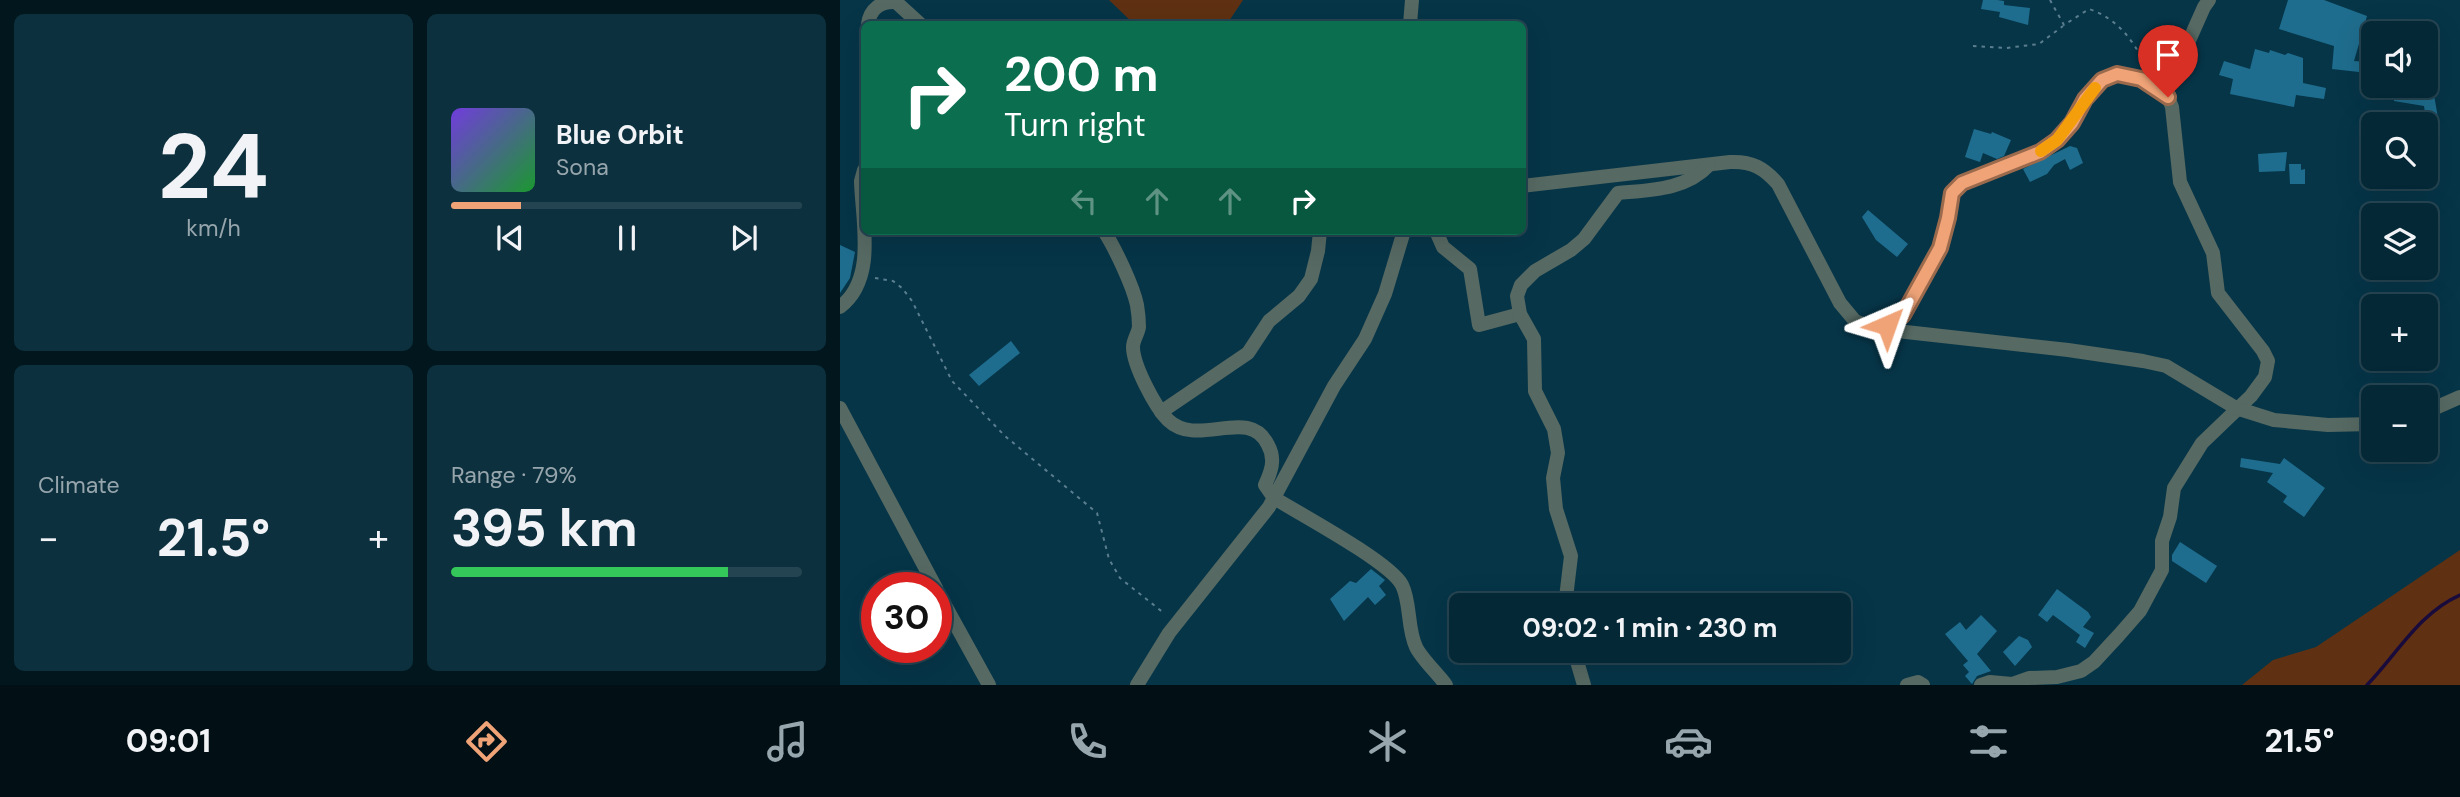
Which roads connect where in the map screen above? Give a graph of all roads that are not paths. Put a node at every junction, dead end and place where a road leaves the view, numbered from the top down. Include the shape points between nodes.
1 (1412, 0) edge
2 (2209, 0) edge
3 (869, 21) edge
4 (917, 21) edge
5 (1410, 21) edge
6 (2157, 88) junction
7 (1709, 165) junction
8 (1526, 186) edge
9 (864, 235) edge
10 (1106, 235) edge
11 (1320, 235) edge
12 (1403, 235) edge
13 (1438, 235) edge
14 (840, 307) edge
15 (1520, 314) junction
16 (1872, 328) junction
17 (2460, 397) edge
18 (840, 408) edge
19 (2236, 408) junction
20 (2438, 408) edge
21 (1161, 412) junction
22 (2361, 424) edge
23 (1274, 498) junction
24 (927, 572) edge
25 (1567, 593) edge
26 (952, 618) edge
27 (1578, 663) edge
28 (989, 685) edge
29 (1137, 685) edge
30 (1446, 685) edge
31 (1584, 685) edge
32 (1907, 685) edge
33 (1923, 685) edge
34 (1981, 685) edge

1 - 5 street
2 - 6 street via 2172,79
3 - 4 street via 873,10 886,1 896,2
6 - 16 street via 2117,74 2102,80 2057,140 2040,152 1962,183 1952,193 1940,248 1903,315
6 - 19 street via 2172,107 2180,182 2213,253 2218,293 2268,362 2265,377
7 - 8 street
7 - 15 street via 1699,176 1670,187 1618,193 1584,239 1521,285 1517,296
7 - 16 street via 1742,162 1767,171 1840,303 1855,321
9 - 14 street via 865,261 856,289
10 - 21 street via 1136,304 1136,360
11 - 21 street via 1311,279 1299,296 1269,321 1248,353
12 - 23 street via 1365,339 1334,386
13 - 15 street via 1443,247 1470,269 1479,325
15 - 25 street via 1534,339 1535,391 1554,429 1556,509 1571,556
16 - 19 street via 2166,366
17 - 20 street
18 - 24 street
19 - 22 street via 2274,420
19 - 34 street via 2202,443 2174,488 2162,541 2162,570 2140,611 2119,635 2081,671
21 - 23 street via 1186,431 1251,427 1262,433 1271,451 1272,468 1265,485
23 - 29 street via 1178,623
23 - 30 street via 1395,576 1403,587 1416,648
26 - 28 street
27 - 31 street
32 - 33 street

